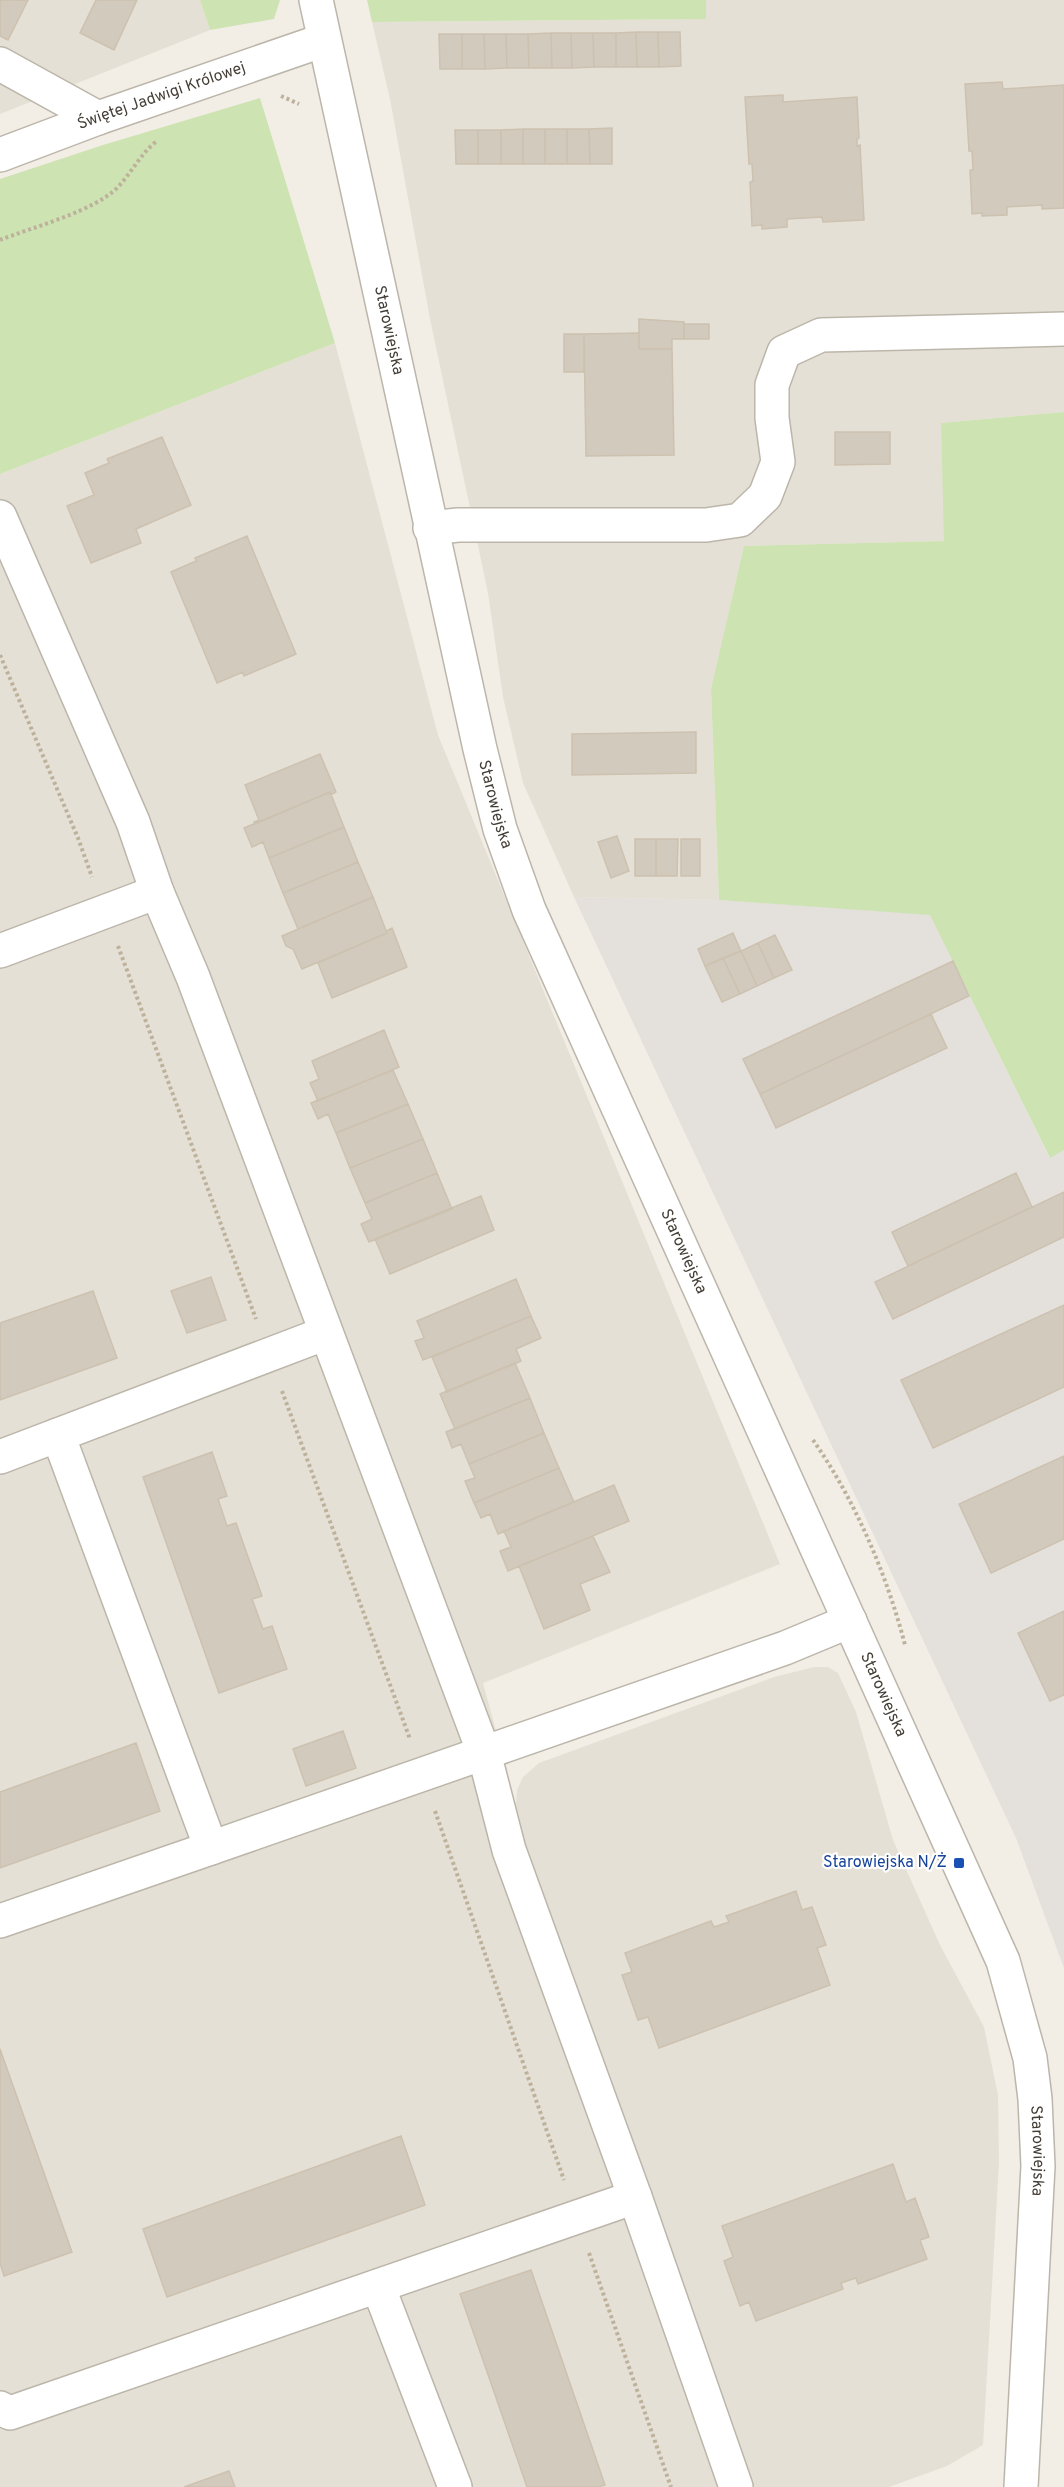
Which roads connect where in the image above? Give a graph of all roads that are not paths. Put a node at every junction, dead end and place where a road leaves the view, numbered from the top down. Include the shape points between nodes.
1 (316, 0) edge
2 (324, 40) junction
3 (0, 64) edge
4 (98, 118) junction
5 (0, 155) edge
6 (1064, 328) edge
7 (0, 517) edge
8 (430, 528) junction
9 (157, 892) junction
10 (0, 951) edge
11 (326, 1333) junction
12 (58, 1435) junction
13 (0, 1456) edge
14 (850, 1622) junction
15 (484, 1753) junction
16 (211, 1848) junction
17 (0, 1921) edge
18 (635, 2197) junction
19 (378, 2286) junction
20 (0, 2408) edge
21 (455, 2487) edge
22 (736, 2487) edge
23 (1021, 2487) edge

1 - 2 street, Starowiejska
2 - 4 street, Świętej Jadwigi Królowej
2 - 8 street, Starowiejska
3 - 4 street
4 - 5 street, Świętej Jadwigi Królowej
6 - 8 street via 821,335 784,352 772,385 778,462 765,496 740,520 705,525
7 - 9 street via 133,822
8 - 14 street, Starowiejska via 500,829 529,910
9 - 10 street
9 - 11 street via 193,977
11 - 12 street
11 - 15 street
12 - 13 street
12 - 16 street
14 - 15 street
14 - 23 street, Starowiejska via 1003,1962 1030,2058 1038,2166
15 - 16 street
15 - 18 street via 509,1850
16 - 17 street
18 - 19 street
18 - 22 street
19 - 20 street via 10,2413
19 - 21 street

